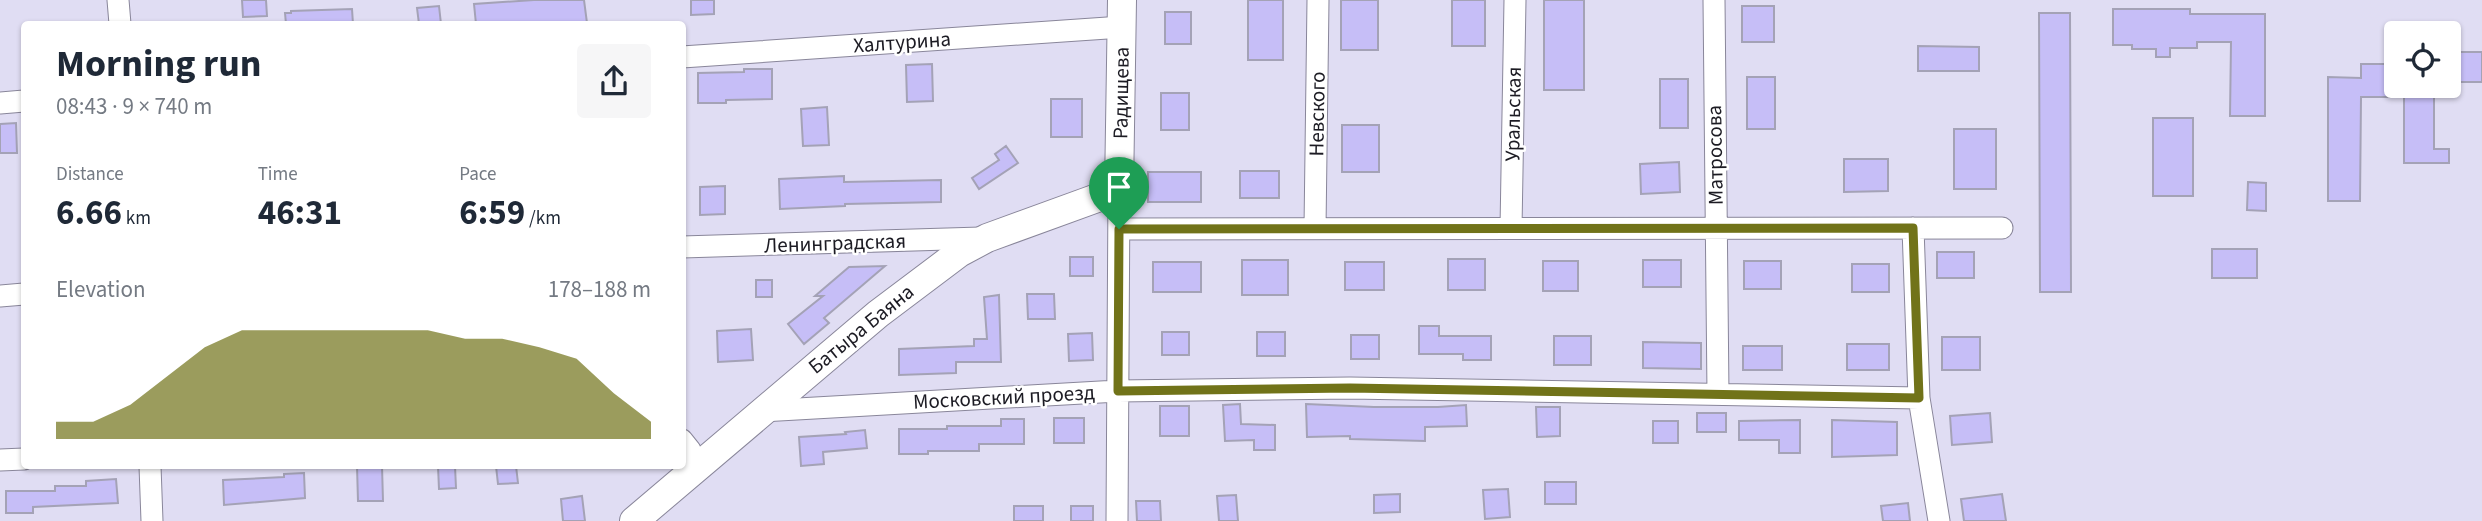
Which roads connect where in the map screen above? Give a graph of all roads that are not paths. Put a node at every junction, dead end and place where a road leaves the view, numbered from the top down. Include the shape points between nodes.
1 (118, 0) edge
2 (1318, 0) edge
3 (1515, 0) edge
4 (1714, 0) edge
5 (1122, 14) edge
6 (120, 21) edge
7 (686, 57) edge
8 (21, 101) edge
9 (0, 103) edge
10 (1119, 190) junction
11 (1315, 228) junction
12 (1511, 228) junction
13 (1716, 228) junction
14 (1913, 228) junction
15 (2002, 228) dead end
16 (1119, 229) junction
17 (987, 238) junction
18 (686, 247) edge
19 (21, 294) edge
20 (0, 296) edge
21 (1118, 391) junction
22 (1718, 394) junction
23 (1919, 398) junction
24 (761, 411) junction
25 (686, 445) edge
26 (21, 459) edge
27 (0, 460) edge
28 (697, 468) junction
29 (150, 469) edge
30 (152, 521) edge
31 (634, 521) edge
32 (1117, 521) edge
33 (1939, 521) edge

1 - 6 street
2 - 11 street, Невского
3 - 12 street, Уральская
4 - 13 street, Матросова
5 - 7 street, Халтурина
5 - 10 street, Радищева
8 - 9 street
10 - 16 street, Радищева
10 - 17 street, Батыра Баяна
11 - 12 street
11 - 16 street
12 - 13 street
13 - 14 street
13 - 22 street, Матросова
14 - 15 street
14 - 23 street
16 - 21 street, Радищева
17 - 18 street, Ленинградская
17 - 24 street, Батыра Баяна via 932,271
19 - 20 street
21 - 22 street, Московский проезд via 1350,388
21 - 24 street, Московский проезд
21 - 32 street, Радищева
22 - 23 street, Московский проезд
23 - 33 street
24 - 28 street, Батыра Баяна
25 - 28 street
26 - 27 street
28 - 31 street, Батыра Баяна
29 - 30 street

